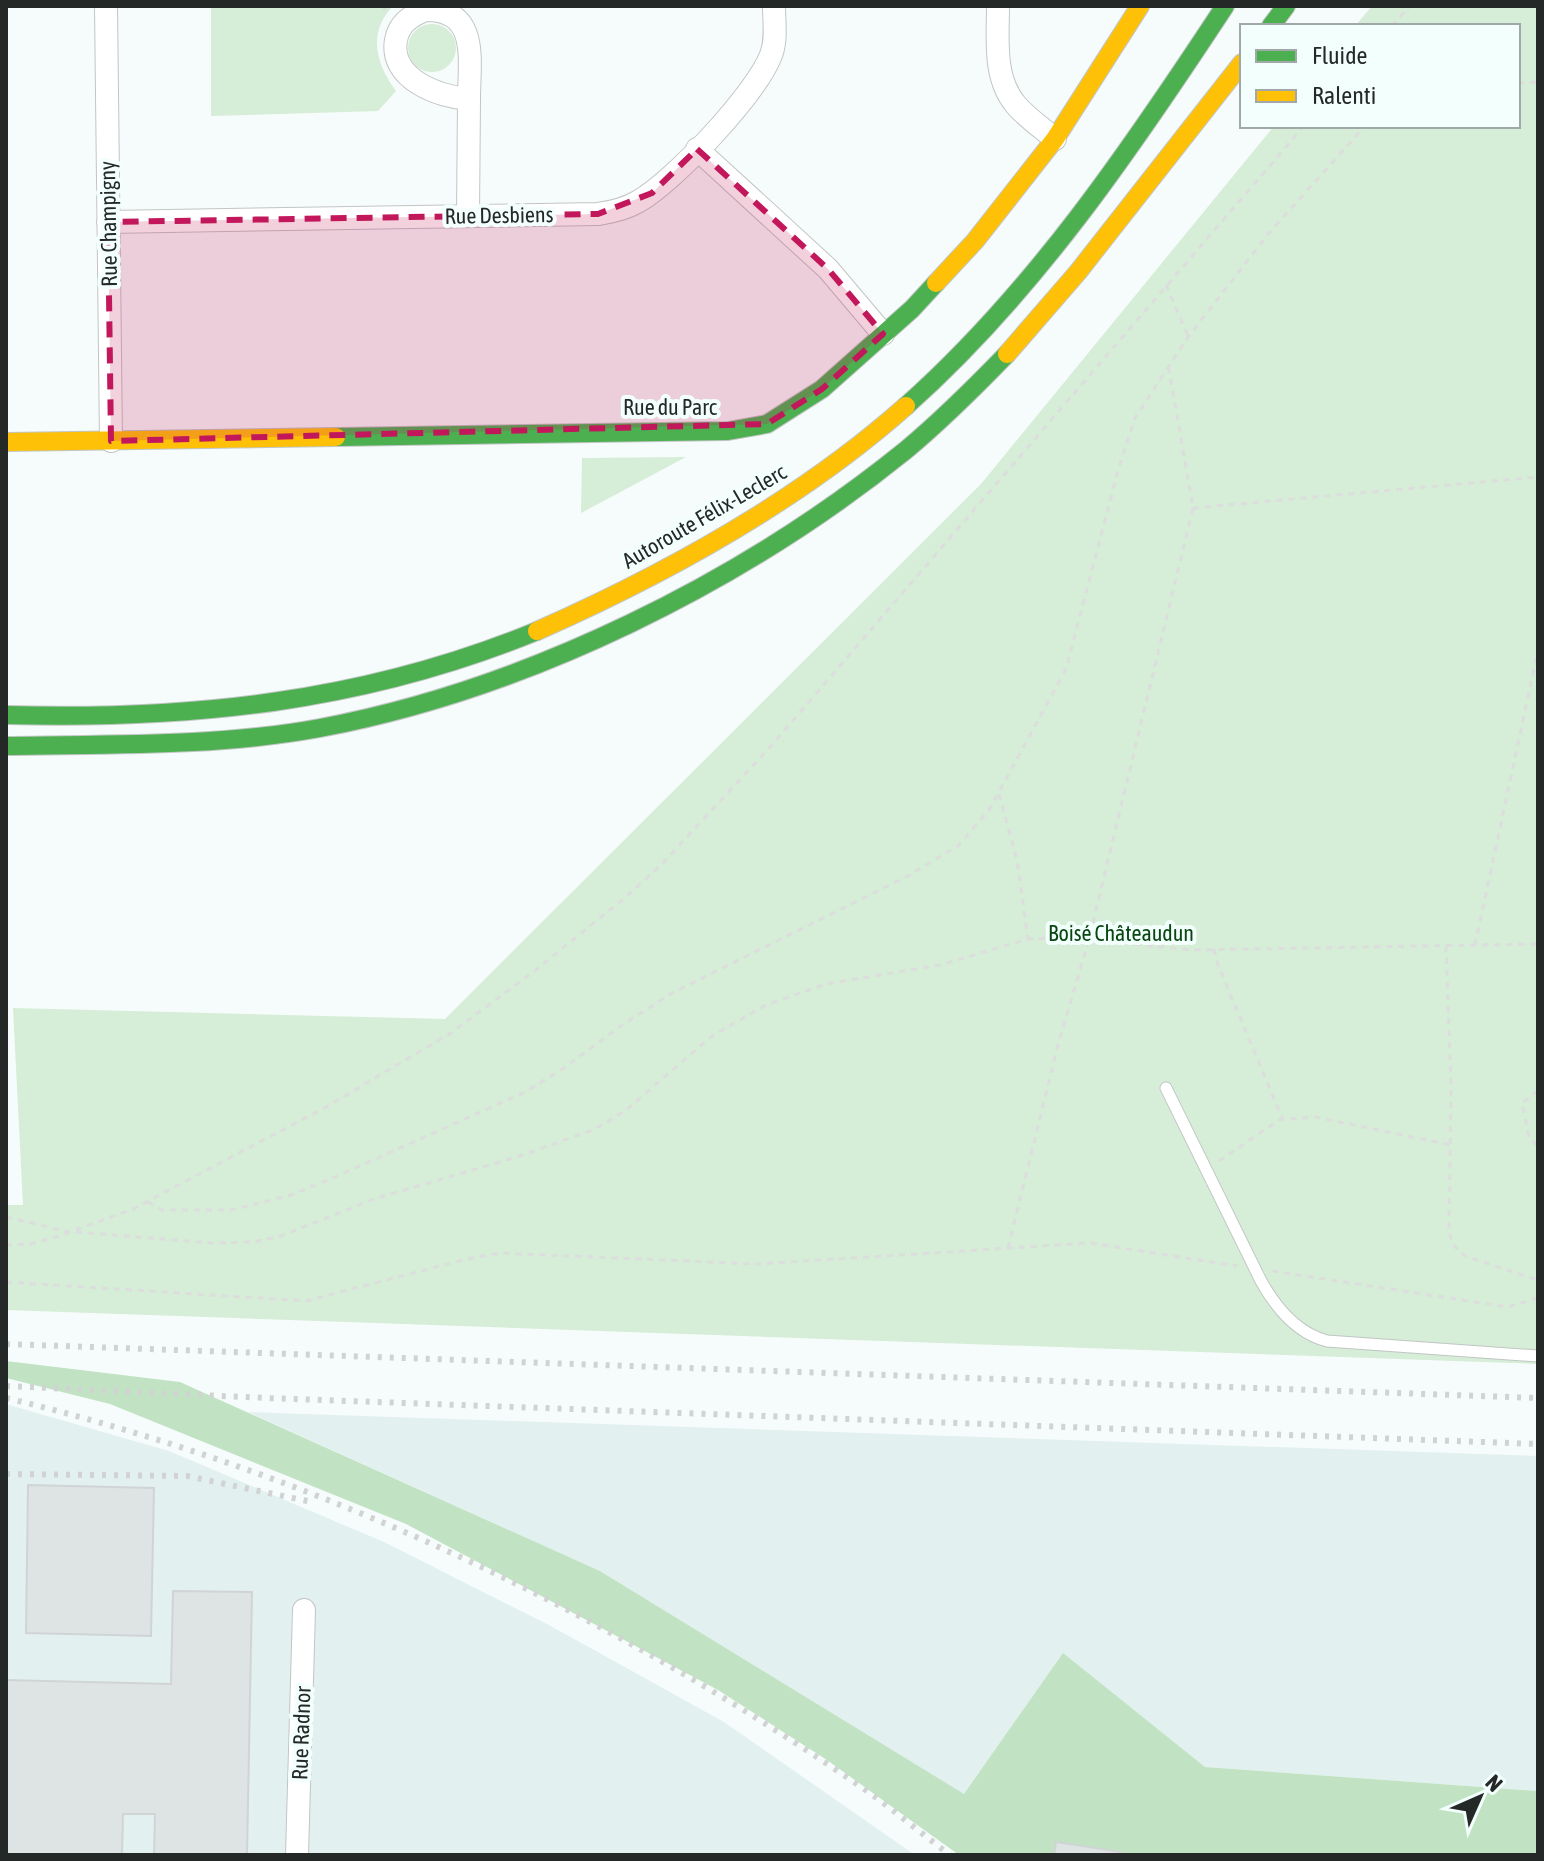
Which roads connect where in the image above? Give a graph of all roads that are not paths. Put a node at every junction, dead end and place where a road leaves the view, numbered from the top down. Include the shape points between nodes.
1 (106, 6) edge
2 (774, 6) edge
3 (998, 6) edge
4 (1140, 6) edge
5 (1225, 6) edge
6 (1286, 6) edge
7 (1272, 24) edge
8 (1240, 66) edge
9 (469, 99) dead end
10 (1055, 139) junction
11 (697, 149) junction
12 (468, 216) junction
13 (108, 222) junction
14 (883, 334) junction
15 (111, 441) junction
16 (6, 442) edge
17 (54, 697) dead end
18 (213, 712) junction
19 (6, 715) edge
20 (6, 746) edge
21 (1166, 1088) dead end
22 (1538, 1356) edge
23 (304, 1610) dead end
24 (297, 1855) edge

1 - 13 street, Rue Champigny
2 - 11 street, Rue Desbiens via 768,63
3 - 10 street via 1003,83 1017,106
4 - 10 main road, Rue du Parc
5 - 18 main road, Autoroute Félix-Leclerc via 1092,201 993,320 883,428 800,489 611,596 484,652 388,680
6 - 7 main road
8 - 20 main road via 1083,265 971,390 854,491 711,579 538,665 392,713 316,729 212,741
9 - 12 street
10 - 14 main road, Rue du Parc via 975,241
11 - 12 street, Rue Desbiens via 652,193 624,209
11 - 14 street via 828,269
12 - 13 street, Rue Desbiens
13 - 15 street, Rue Champigny
14 - 15 main road, Rue du Parc via 822,389 767,424 728,431
15 - 16 main road, Rue du Parc
17 - 18 main road
18 - 19 main road, Autoroute Félix-Leclerc
21 - 22 lane via 1254,1268 1296,1326 1316,1338 1368,1345
23 - 24 street, Rue Radnor

